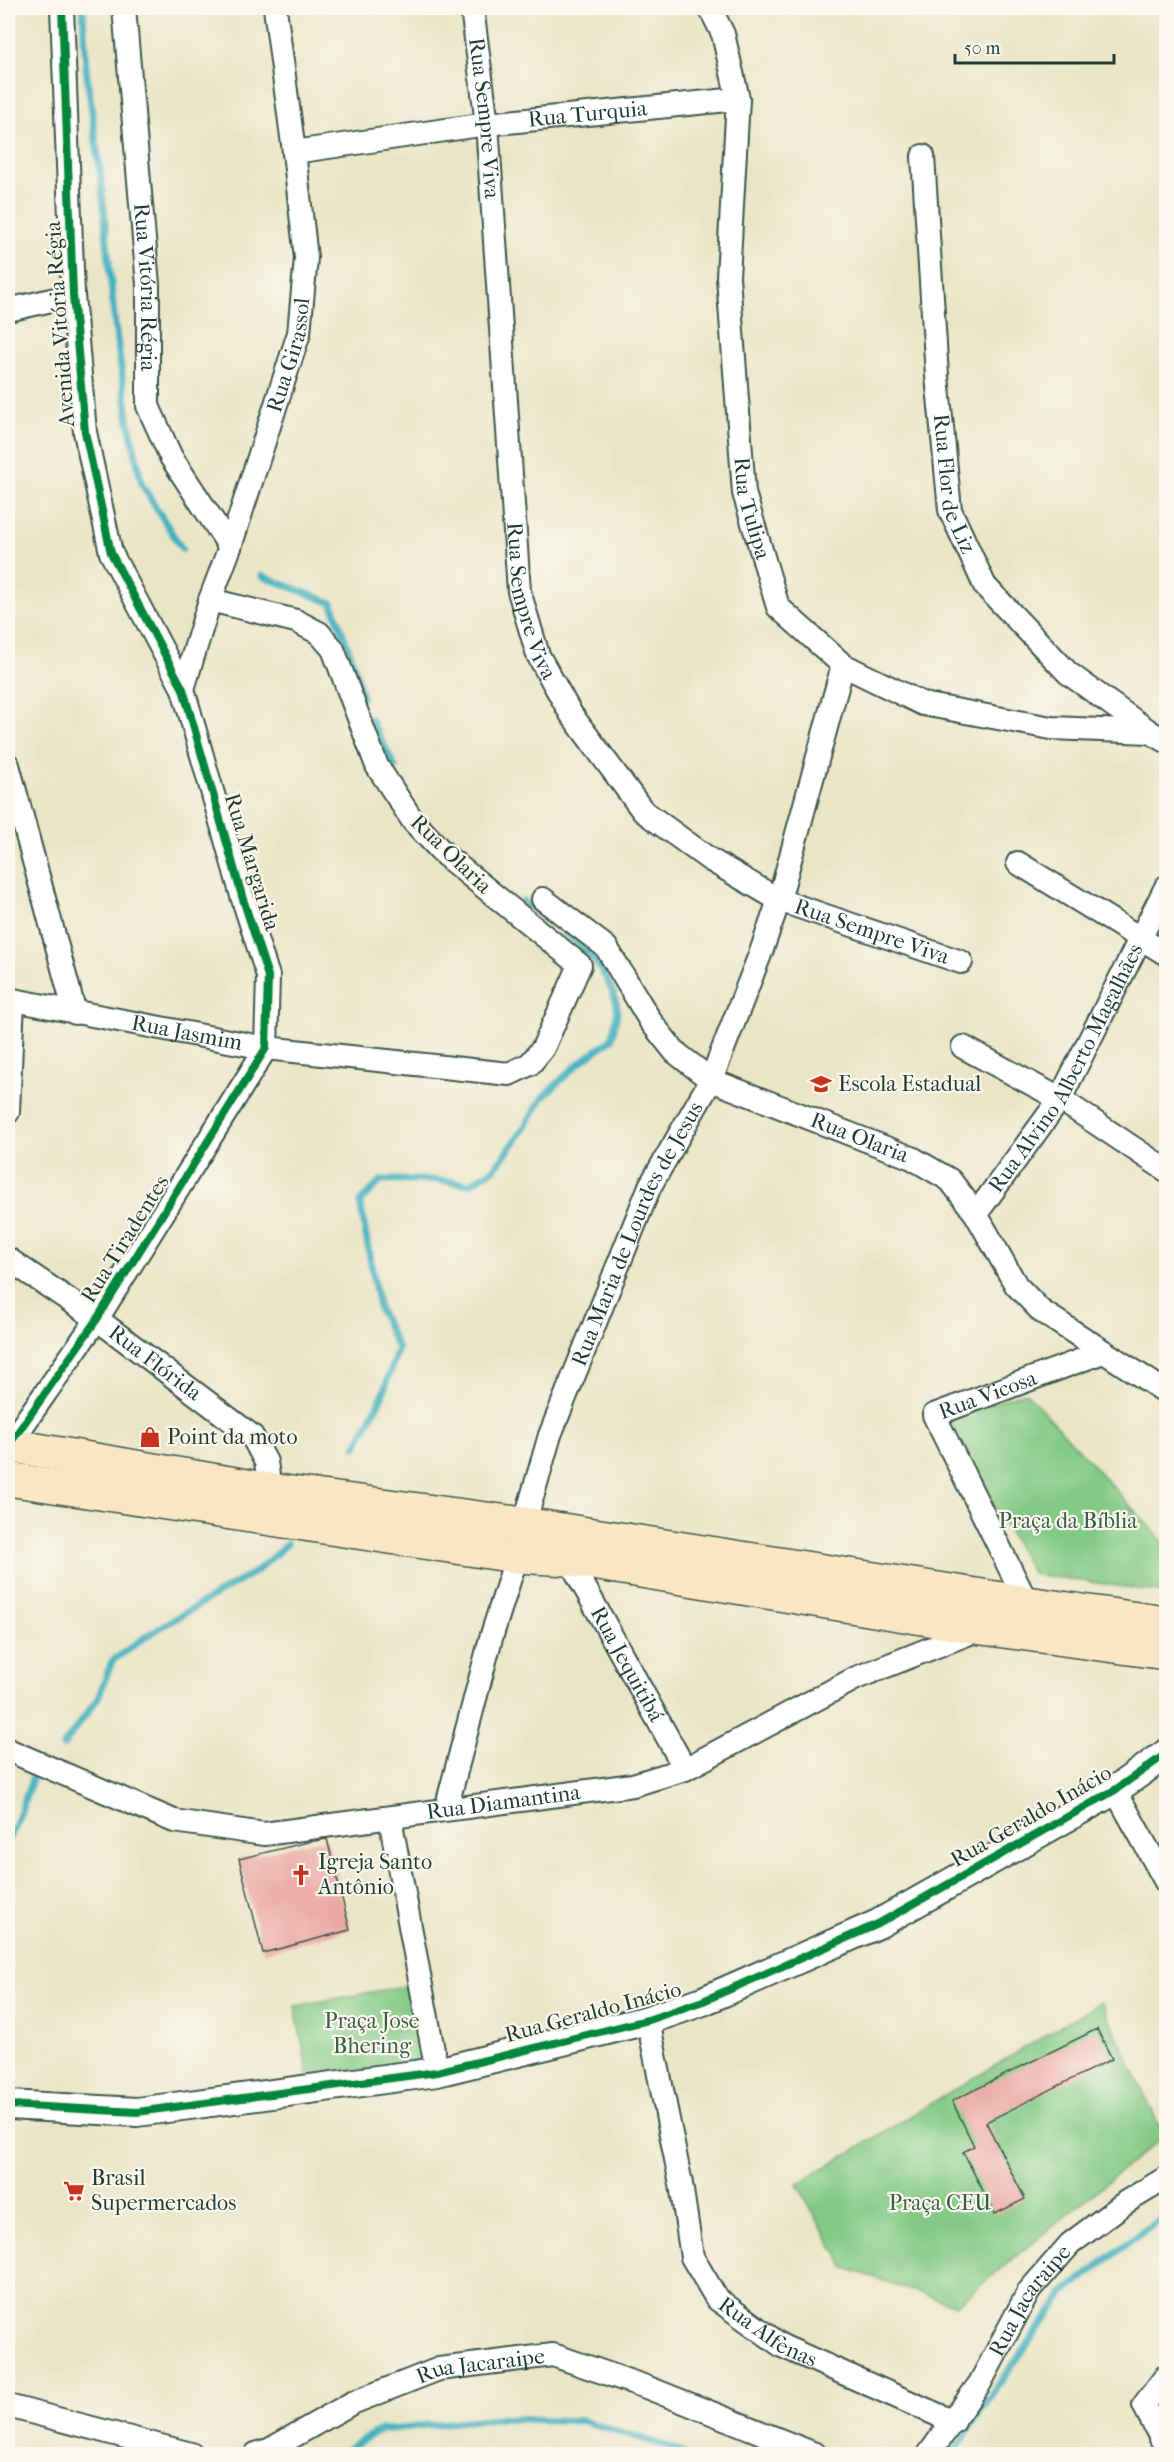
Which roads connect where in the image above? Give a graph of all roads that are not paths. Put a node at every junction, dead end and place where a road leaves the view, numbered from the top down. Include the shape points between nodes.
1 (62, 8) edge
2 (124, 8) edge
3 (274, 8) edge
4 (472, 8) edge
5 (710, 8) edge
6 (738, 99) junction
7 (486, 124) junction
8 (294, 152) junction
9 (923, 156) dead end
10 (73, 295) junction
11 (8, 310) edge
12 (230, 547) junction
13 (210, 600) junction
14 (843, 665) junction
15 (183, 689) junction
16 (1158, 737) edge
17 (8, 765) edge
18 (1018, 863) dead end
19 (1167, 887) edge
20 (543, 899) dead end
21 (779, 900) junction
22 (1141, 938) junction
23 (1167, 954) edge
24 (961, 962) dead end
25 (10, 1000) edge
26 (75, 1013) junction
27 (963, 1047) dead end
28 (266, 1048) junction
29 (509, 1074) joint
30 (711, 1080) junction
31 (1060, 1099) junction
32 (8, 1112) edge
33 (1167, 1170) edge
34 (976, 1214) junction
35 (8, 1259) edge
36 (97, 1319) junction
37 (1103, 1352) junction
38 (1167, 1392) edge
39 (8, 1445) edge
40 (8, 1479) edge
41 (270, 1490) junction
42 (524, 1524) junction
43 (515, 1556) junction
44 (569, 1559) junction
45 (1027, 1603) junction
46 (1167, 1623) edge
47 (982, 1628) junction
48 (1167, 1653) edge
49 (8, 1750) edge
50 (1167, 1754) edge
51 (685, 1769) junction
52 (1115, 1790) junction
53 (446, 1809) junction
54 (390, 1818) junction
55 (1167, 1882) edge
56 (648, 2020) junction
57 (437, 2072) junction
58 (8, 2105) edge
59 (1167, 2178) edge
60 (1167, 2376) edge
61 (8, 2406) edge
62 (954, 2422) junction
63 (1167, 2448) edge
64 (191, 2454) edge
65 (256, 2454) edge
66 (815, 2454) edge
67 (929, 2454) edge

1 - 10 street, Avenida Vitória Régia
2 - 12 street, Rua Vitória Régia via 148,285 148,406 171,457
3 - 8 street, Rua Girassol
4 - 7 street, Rua Sempre Viva
5 - 6 street, Rua Tulipa via 723,34
6 - 7 street, Rua Turquia
6 - 14 street, Rua Tulipa via 728,277 744,493 778,607
7 - 8 street, Rua Turquia
7 - 21 street, Rua Sempre Viva via 519,591 538,655 571,714 643,812 709,859
8 - 12 street, Rua Girassol via 306,258 299,333
9 - 16 street, Rua Flor de Liz via 950,510 985,586 1068,673
10 - 11 street
10 - 15 street, Avenida Vitória Régia via 85,432 111,553
12 - 13 street, Rua Girassol
13 - 15 street, Rua Girassol
13 - 29 street, Rua Olaria via 296,621 319,633 333,649 377,766 413,821 446,856 580,965 543,1048 530,1064
14 - 16 street, Rua Tulipa via 923,704 1051,728
14 - 21 street, Rua Maria de Lourdes de Jesus
15 - 28 street, Rua Margarida via 268,976
17 - 26 street
18 - 22 street
19 - 22 street, Rua Alvino Alberto Magalhães
20 - 30 street, Rua Olaria via 606,947 663,1037 675,1052
21 - 24 street, Rua Sempre Viva
21 - 30 street, Rua Maria de Lourdes de Jesus
22 - 23 street
22 - 31 street, Rua Alvino Alberto Magalhães
25 - 26 street, Rua Jasmim
25 - 32 street
26 - 28 street, Rua Jasmim
27 - 31 street
28 - 29 street, Rua Jasmim
28 - 36 street, Rua Tiradentes
30 - 34 street, Rua Olaria via 912,1158 950,1180
30 - 42 street, Rua Maria de Lourdes de Jesus via 650,1186 550,1435
31 - 33 street
31 - 34 street, Rua Alvino Alberto Magalhães
34 - 37 street, Rua Olaria via 1016,1285 1041,1311
35 - 36 street, Rua Flórida
36 - 39 street, Rua Tiradentes
36 - 41 street, Rua Flórida via 252,1436 266,1462
37 - 38 street, Rua Olaria
37 - 45 street, Rua Vicosa via 934,1415
39 - 41 main road
40 - 43 main road
41 - 42 main road
42 - 43 street, Rua Maria de Lourdes de Jesus
42 - 45 main road
43 - 44 main road
43 - 53 street, Rua Maria de Lourdes de Jesus
44 - 47 main road
44 - 51 street, Rua Jequitibá
45 - 46 main road
47 - 48 main road
47 - 51 street, Rua Diamantina via 856,1678
49 - 54 street, Rua Diamantina via 174,1821 264,1834
50 - 52 street, Rua Geraldo Inácio
51 - 53 street, Rua Diamantina via 633,1785
52 - 55 street
52 - 56 street, Rua Geraldo Inácio via 878,1924 703,2001
53 - 54 street, Rua Diamantina
54 - 57 street
56 - 57 street, Rua Geraldo Inácio
56 - 62 street, Rua Alfenas via 692,2257 717,2299 782,2346
57 - 58 street, Rua Geraldo Inácio via 137,2112
59 - 62 street, Rua Jacaraipe via 1126,2202 1070,2244 1029,2291 980,2383
60 - 63 street via 1144,2405
61 - 64 street
62 - 67 street, Rua Jacaraipe
65 - 66 street, Rua Jacaraipe via 352,2403 439,2369 553,2355

